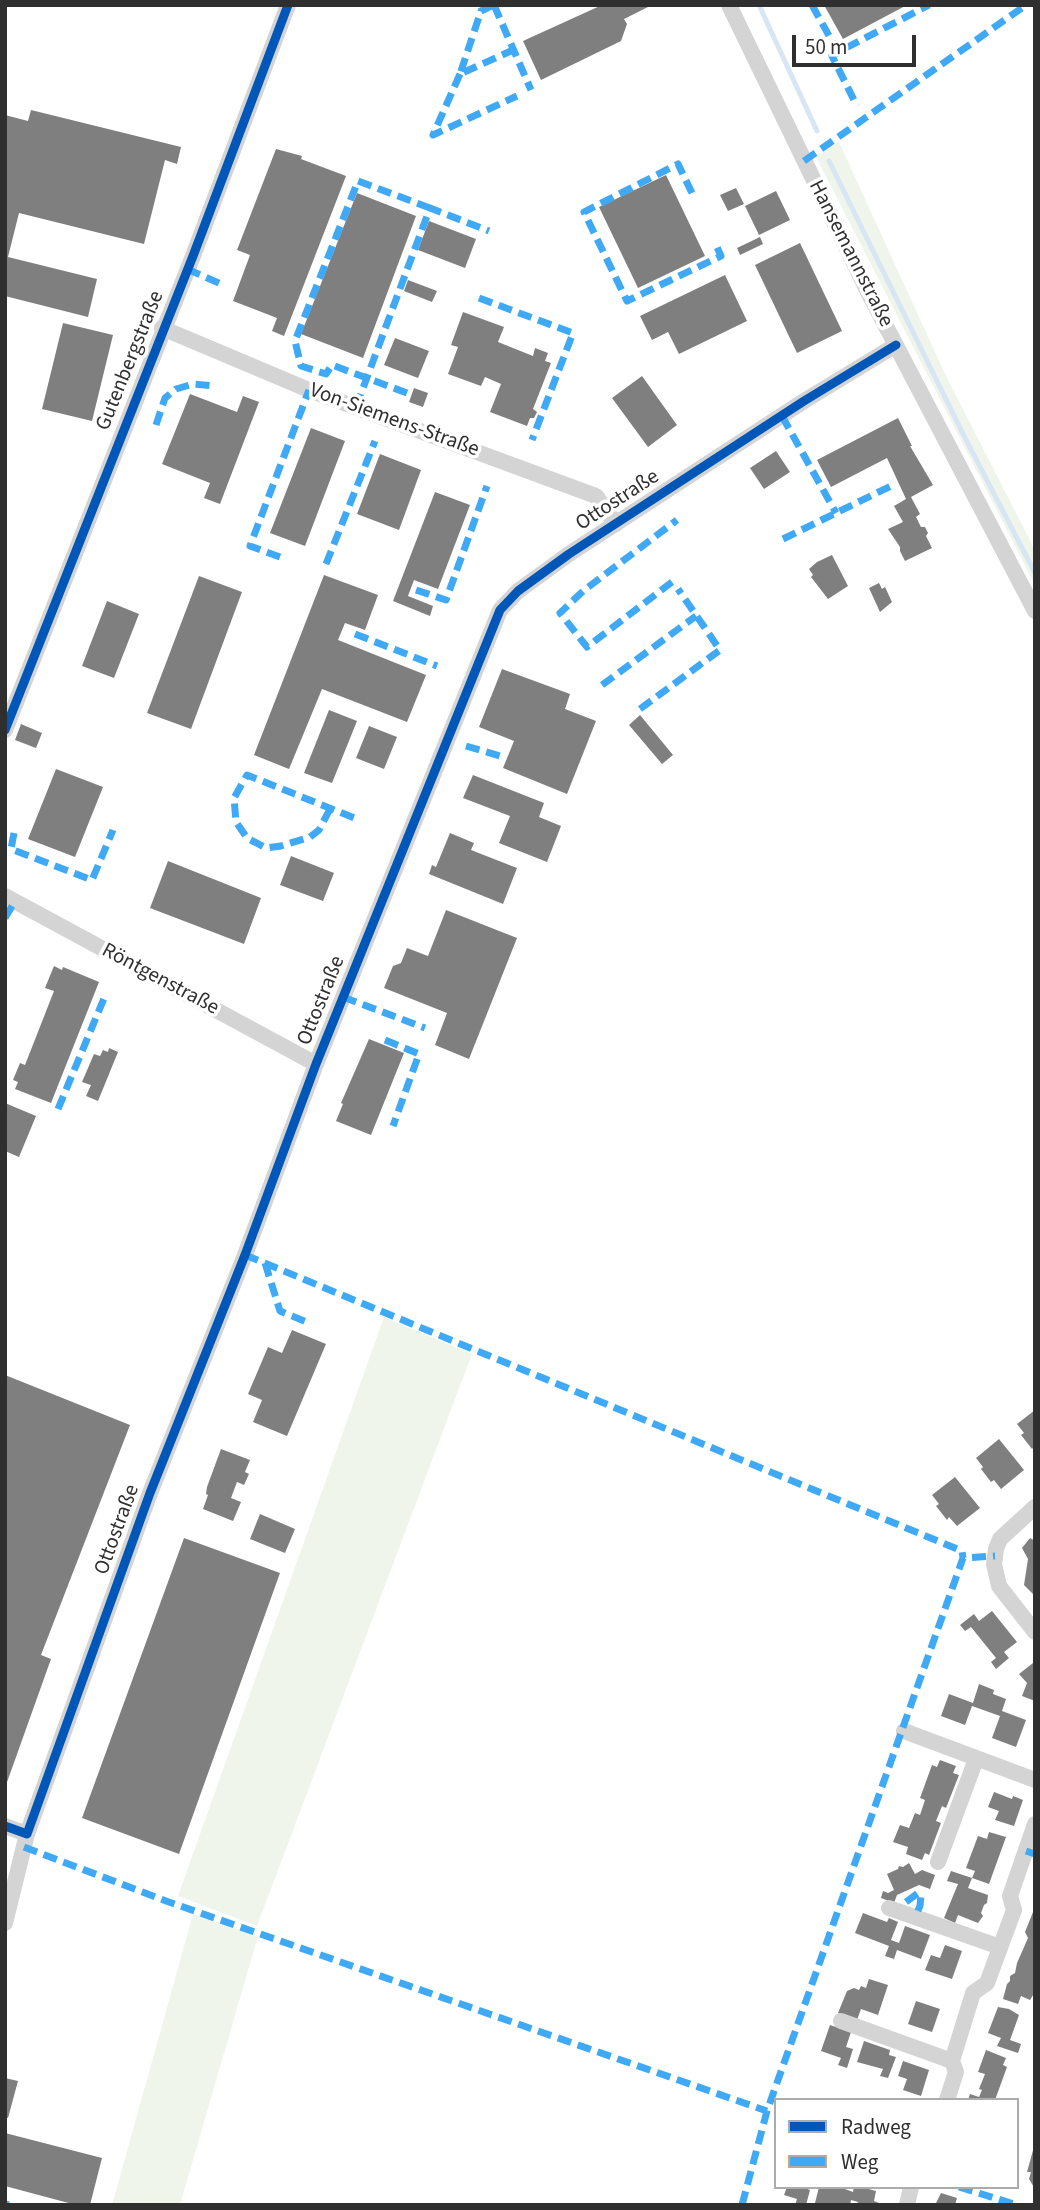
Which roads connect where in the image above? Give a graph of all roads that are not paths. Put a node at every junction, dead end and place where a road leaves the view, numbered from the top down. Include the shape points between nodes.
1 (288, 5) edge
2 (729, 5) edge
3 (162, 328) junction
4 (896, 345) junction
5 (616, 524) junction
6 (1035, 611) edge
7 (5, 730) edge
8 (5, 897) edge
9 (316, 1064) junction
10 (1035, 1507) edge
11 (1035, 1632) edge
12 (904, 1731) dead end
13 (976, 1759) junction
14 (1035, 1780) edge
15 (1035, 1824) edge
16 (5, 1826) edge
17 (27, 1834) junction
18 (938, 1862) dead end
19 (889, 1908) dead end
20 (5, 1923) edge
21 (1000, 1947) junction
22 (841, 2021) dead end
23 (952, 2061) junction
24 (948, 2098) edge

1 - 3 street, Gutenbergstraße
2 - 4 street, Hansemannstraße
3 - 5 street, Von-Siemens-Straße via 309,390 596,496
3 - 7 street, Gutenbergstraße
4 - 5 street, Ottostraße
4 - 6 street, Hansemannstraße
5 - 9 street, Ottostraße via 518,592 500,610
8 - 9 street, Röntgenstraße
9 - 17 street, Ottostraße via 150,1493
10 - 11 street via 1000,1539 994,1564 999,1586
12 - 13 street
13 - 14 street
13 - 18 street
15 - 21 street via 1010,1896 1014,1910
16 - 17 street
17 - 20 street, Ottostraße
19 - 21 street
21 - 23 street via 987,1983 973,1993
22 - 23 street
23 - 24 street via 956,2072

